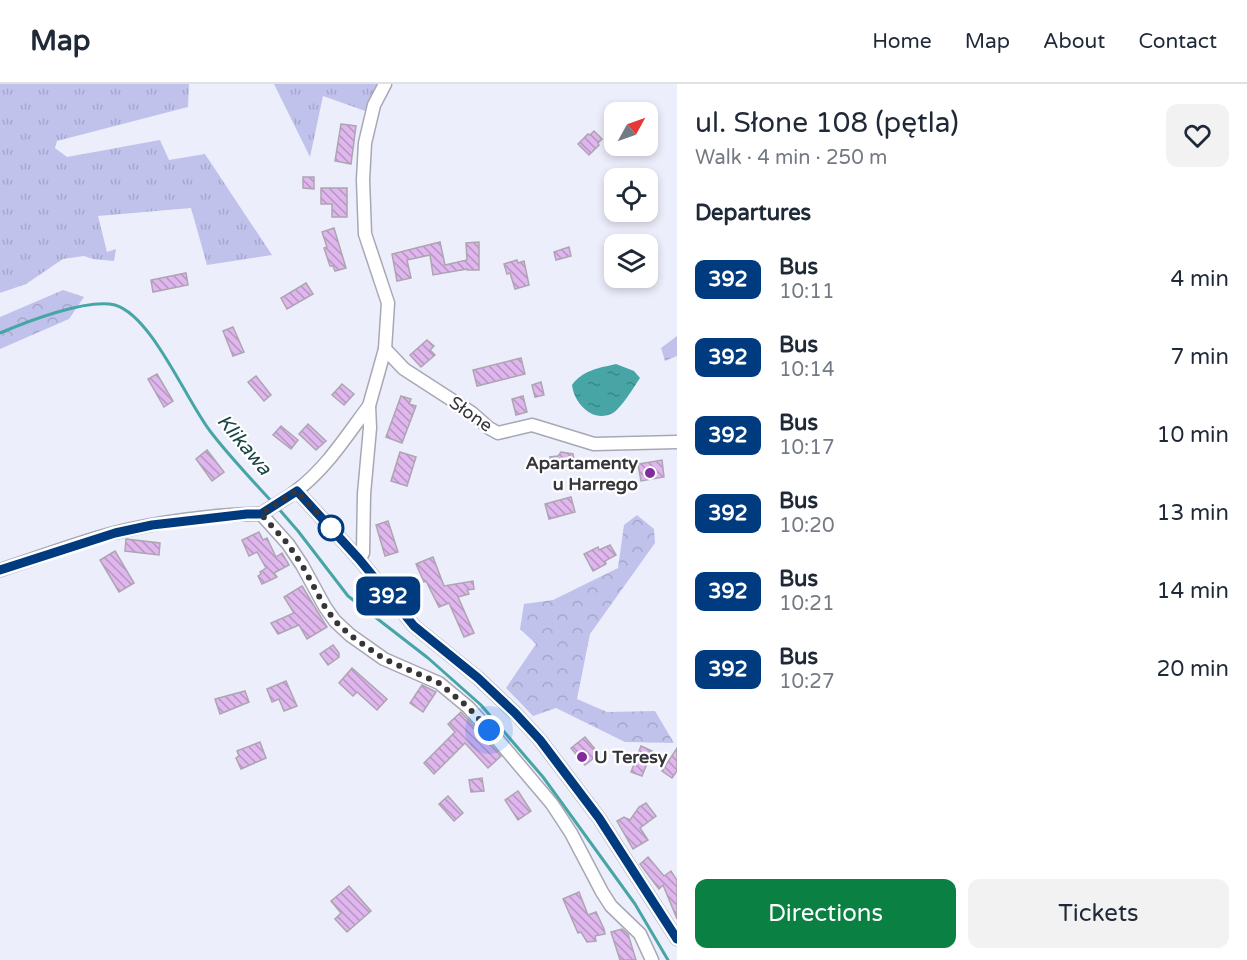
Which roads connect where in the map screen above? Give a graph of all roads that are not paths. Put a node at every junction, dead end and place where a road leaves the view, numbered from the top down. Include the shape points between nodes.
1 (385, 84) edge
2 (385, 349) junction
3 (369, 406) junction
4 (677, 442) edge
5 (292, 494) junction
6 (265, 511) junction
7 (359, 559) junction
8 (0, 570) edge
9 (677, 939) edge
10 (652, 960) edge

1 - 2 street via 374,105 365,143 363,180 364,234 388,303
2 - 3 street
2 - 4 street, Słone via 404,369 498,433 532,425 594,444
3 - 5 street via 342,443
3 - 7 street via 363,553
5 - 6 street
5 - 7 street
6 - 8 street via 115,533
6 - 10 street via 335,621 384,659 439,683 498,740 552,804 602,892 640,934
7 - 9 street via 414,626 478,678 540,740 599,818

